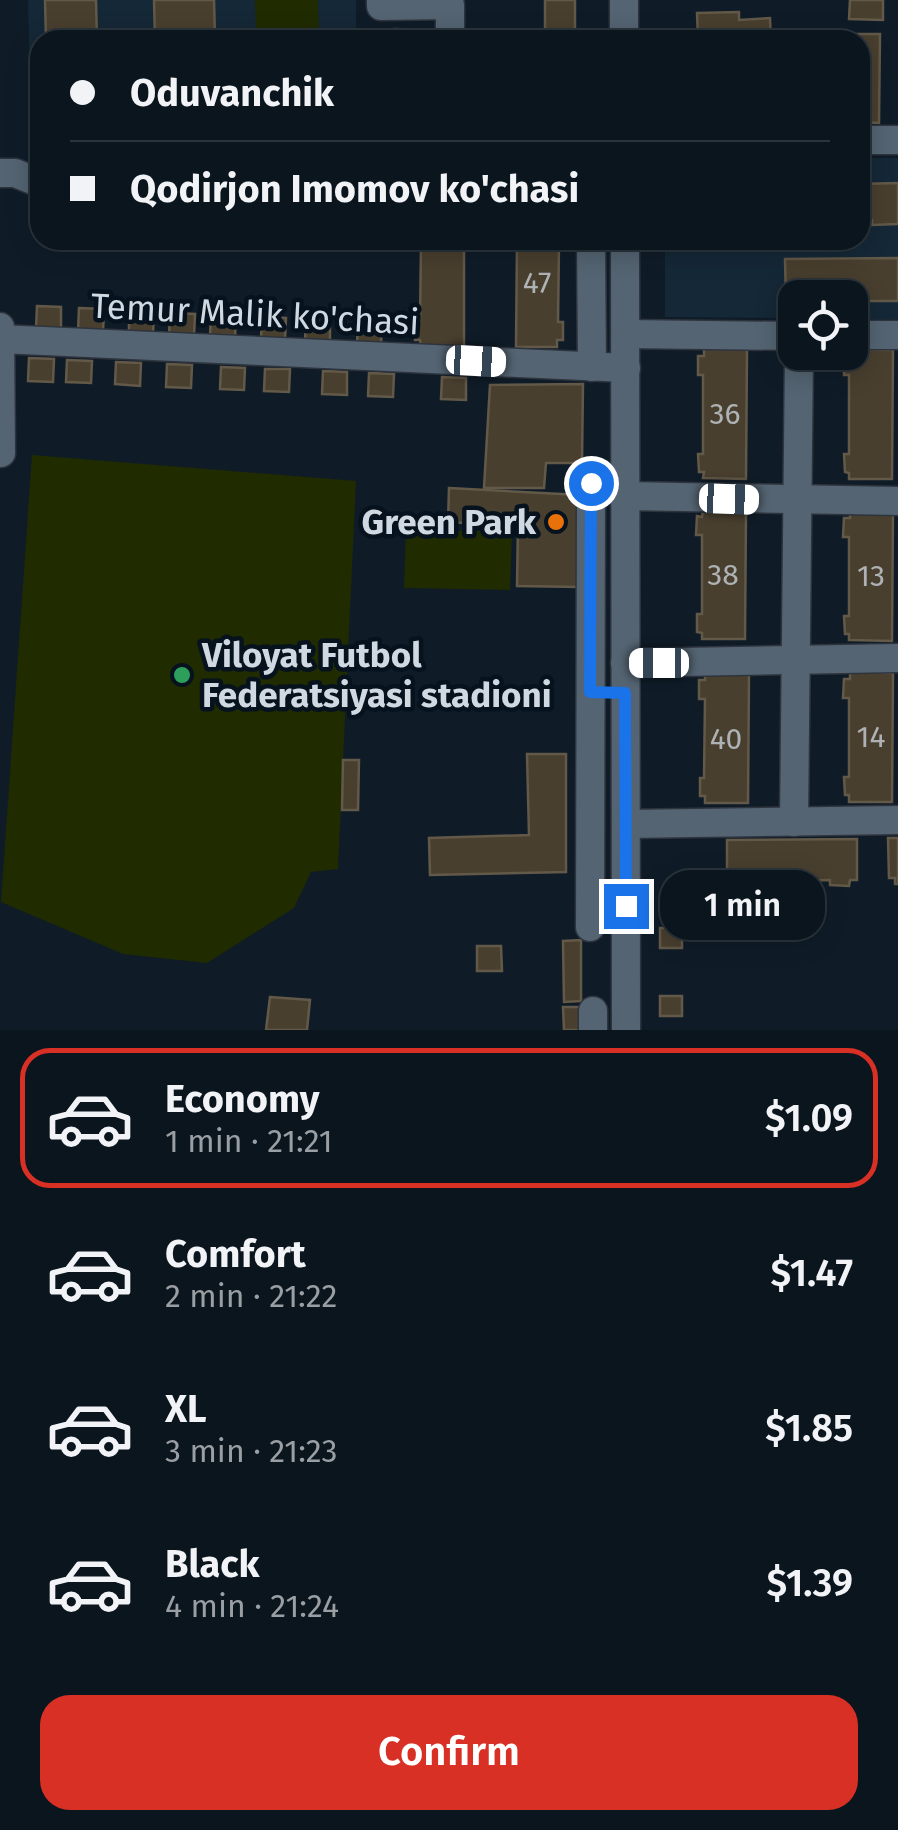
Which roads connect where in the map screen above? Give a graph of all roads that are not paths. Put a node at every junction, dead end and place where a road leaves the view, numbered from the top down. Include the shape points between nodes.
1 (381, 0) edge
2 (624, 0) edge
3 (450, 30) edge
4 (624, 30) edge
5 (870, 140) edge
6 (898, 140) edge
7 (0, 173) edge
8 (30, 179) edge
9 (592, 250) edge
10 (626, 250) edge
11 (0, 328) edge
12 (626, 334) junction
13 (898, 334) edge
14 (868, 335) edge
15 (778, 336) edge
16 (0, 340) edge
17 (592, 366) junction
18 (626, 368) junction
19 (799, 370) edge
20 (1, 453) edge
21 (626, 490) junction
22 (798, 501) junction
23 (898, 501) edge
24 (898, 658) edge
25 (796, 661) junction
26 (625, 663) junction
27 (590, 692) junction
28 (625, 693) junction
29 (898, 820) edge
30 (794, 822) junction
31 (626, 824) junction
32 (590, 927) dead end
33 (626, 1030) edge

1 - 3 street via 381,6 450,5
2 - 4 street
5 - 6 street
7 - 8 street
9 - 17 street
10 - 12 street
11 - 16 street
12 - 15 street
12 - 18 street
13 - 14 street
16 - 17 street, Temur Malik ko'chasi
16 - 20 street
17 - 18 street, Temur Malik ko'chasi
18 - 21 street
19 - 22 street
21 - 22 street
21 - 26 street
21 - 27 street via 591,483
22 - 23 street
22 - 25 street
24 - 25 street
25 - 26 street
25 - 30 street
26 - 28 street
27 - 28 street
27 - 32 street
28 - 31 street
29 - 30 street
30 - 31 street
31 - 33 street

